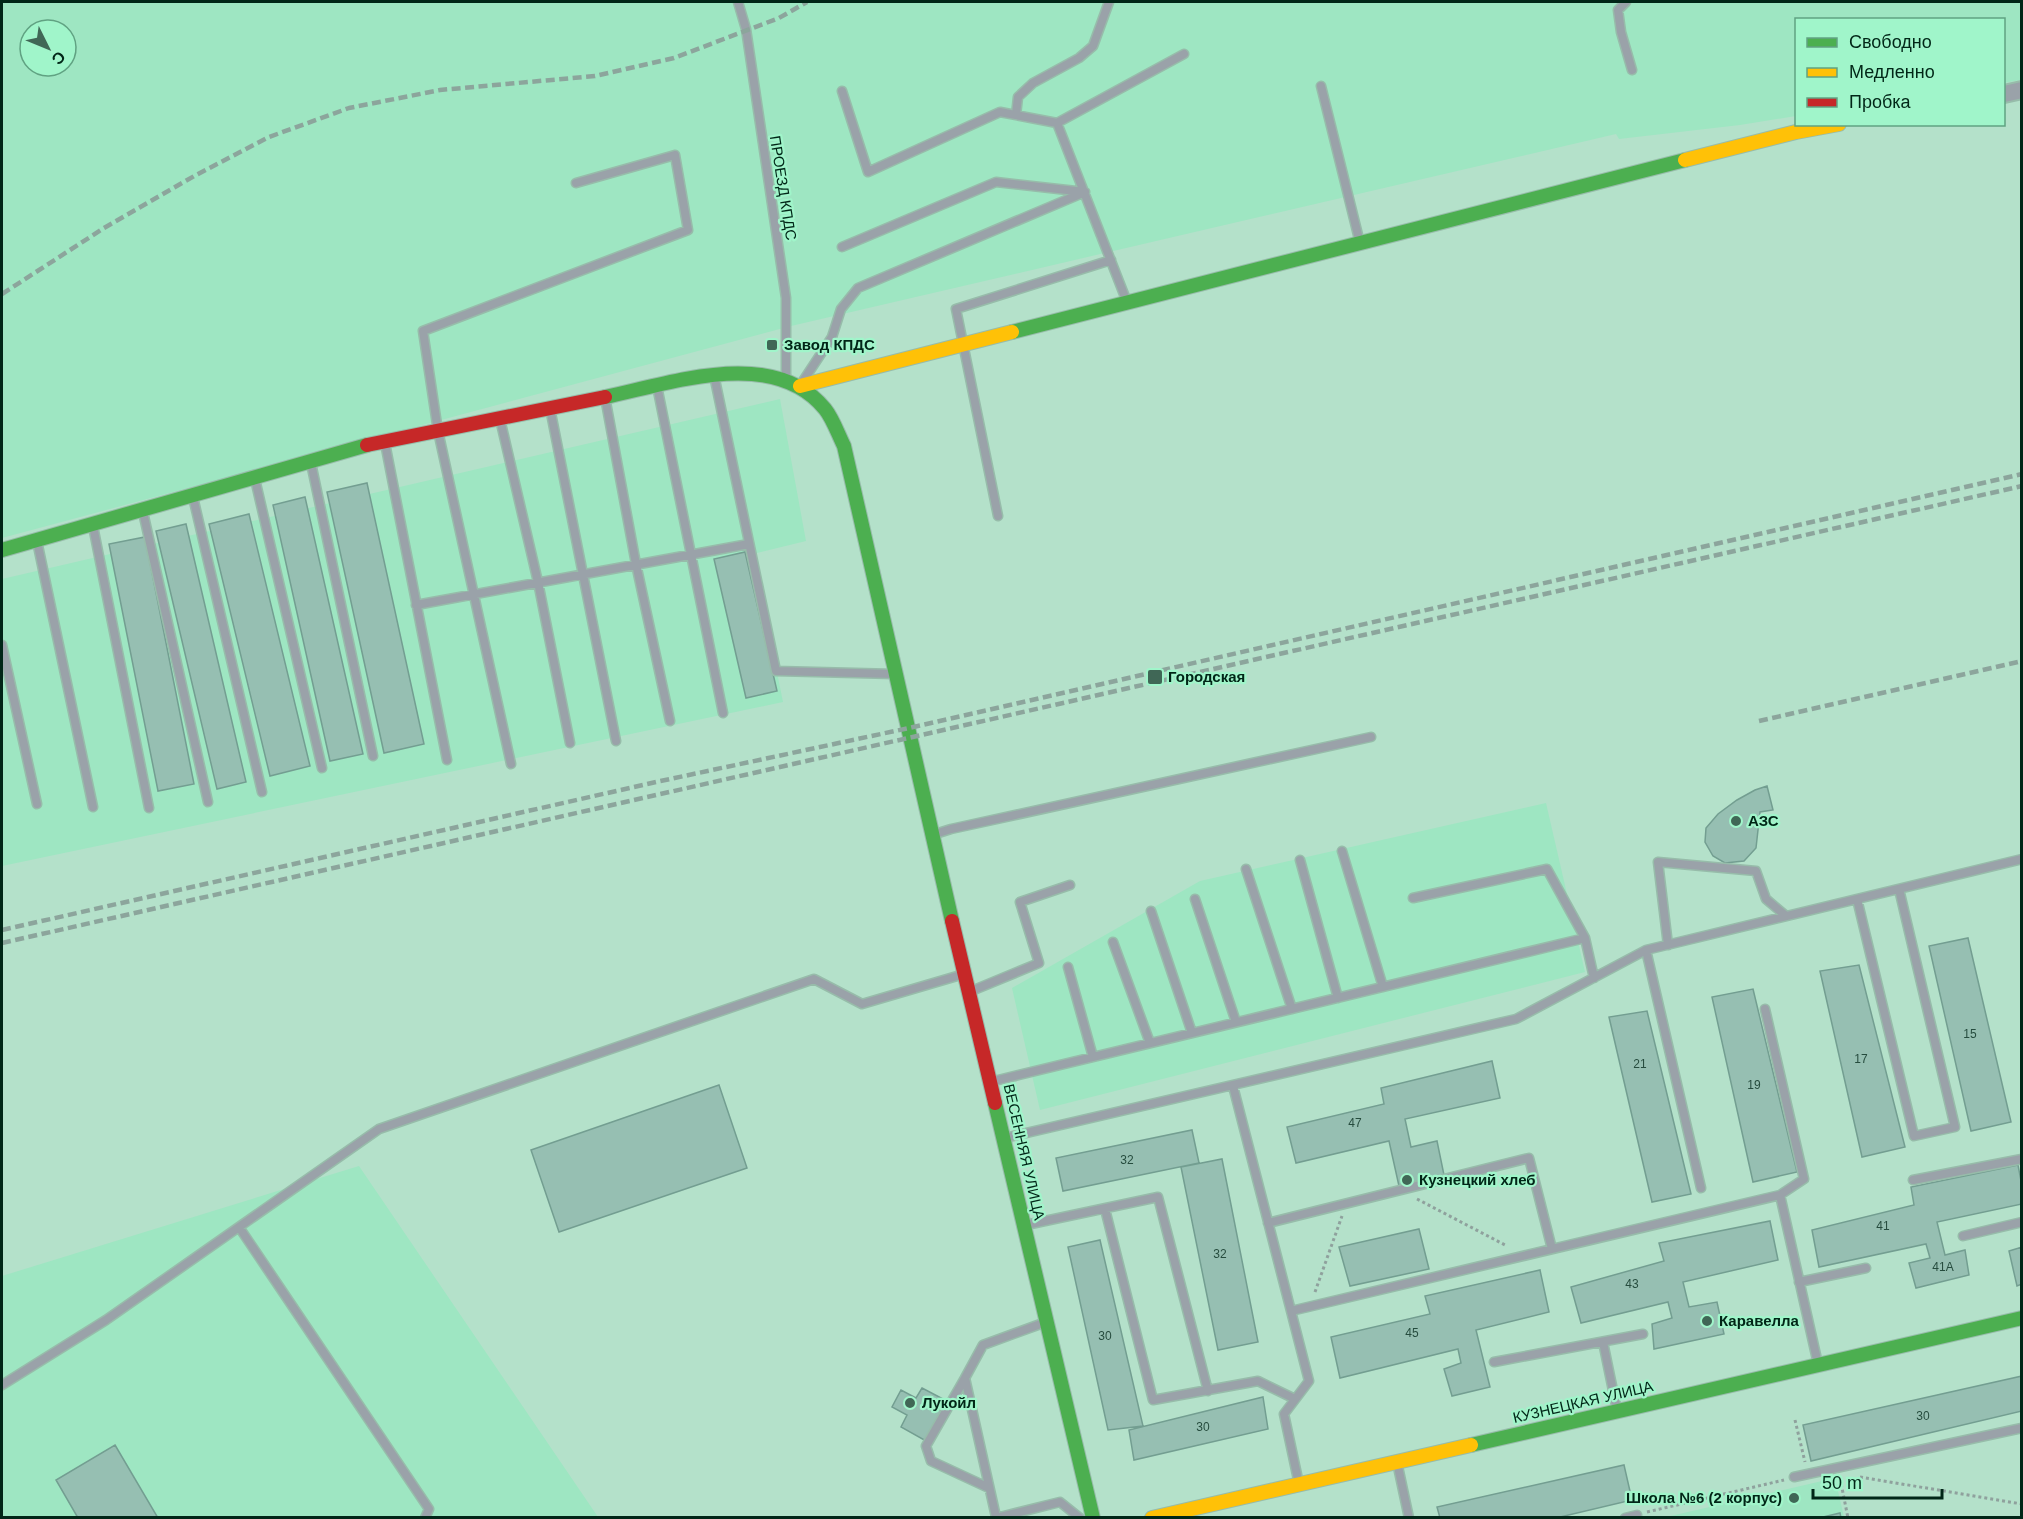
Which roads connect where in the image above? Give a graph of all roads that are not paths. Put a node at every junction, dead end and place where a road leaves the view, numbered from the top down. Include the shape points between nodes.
1 (738, 2) edge
2 (1109, 2) edge
3 (1626, 2) edge
4 (1184, 54) dead end
5 (1632, 70) dead end
6 (1321, 86) dead end
7 (2022, 90) edge
8 (842, 91) dead end
9 (2005, 94) edge
10 (1016, 115) junction
11 (1057, 123) junction
12 (1828, 126) edge
13 (576, 183) dead end
14 (1085, 192) junction
15 (1360, 243) junction
16 (842, 247) dead end
17 (1112, 260) junction
18 (1127, 302) junction
19 (962, 344) junction
20 (714, 374) junction
21 (793, 383) junction
22 (657, 386) junction
23 (605, 397) junction
24 (550, 408) junction
25 (500, 418) junction
26 (438, 431) junction
27 (385, 442) junction
28 (311, 462) junction
29 (254, 478) junction
30 (193, 496) junction
31 (143, 510) junction
32 (998, 516) dead end
33 (93, 525) junction
34 (37, 541) junction
35 (749, 544) junction
36 (2, 550) edge
37 (691, 554) junction
38 (636, 564) junction
39 (582, 574) junction
40 (538, 582) junction
41 (475, 594) junction
42 (416, 605) junction
43 (2, 645) edge
44 (896, 674) junction
45 (723, 714) dead end
46 (670, 721) dead end
47 (1371, 737) dead end
48 (616, 741) dead end
49 (570, 743) dead end
50 (373, 756) dead end
51 (447, 760) dead end
52 (511, 764) dead end
53 (322, 768) dead end
54 (262, 792) dead end
55 (208, 802) dead end
56 (37, 804) dead end
57 (93, 807) dead end
58 (149, 808) dead end
59 (932, 836) junction
60 (1342, 851) dead end
61 (2022, 859) edge
62 (1300, 860) dead end
63 (1246, 869) dead end
64 (1070, 885) dead end
65 (1899, 889) junction
66 (1413, 898) dead end
67 (1195, 899) dead end
68 (1857, 899) junction
69 (1151, 911) dead end
70 (1786, 916) junction
71 (1585, 938) junction
72 (1113, 942) dead end
73 (1668, 945) junction
74 (1646, 950) junction
75 (1068, 967) dead end
76 (964, 973) junction
77 (1594, 978) junction
78 (1383, 987) junction
79 (969, 992) junction
80 (1338, 998) junction
81 (1292, 1009) junction
82 (1765, 1009) dead end
83 (1236, 1022) junction
84 (1192, 1033) junction
85 (1150, 1043) junction
86 (1093, 1057) junction
87 (990, 1082) junction
88 (1233, 1086) junction
89 (1003, 1139) junction
90 (2022, 1159) edge
91 (1913, 1180) dead end
92 (1701, 1188) dead end
93 (1780, 1195) junction
94 (1105, 1209) junction
95 (1268, 1222) junction
96 (2022, 1222) edge
97 (1024, 1226) junction
98 (240, 1227) junction
99 (1963, 1236) dead end
100 (1552, 1249) junction
101 (1866, 1268) dead end
102 (1799, 1282) junction
103 (1291, 1311) junction
104 (2022, 1318) edge
105 (1047, 1322) junction
106 (1643, 1334) dead end
107 (1603, 1342) junction
108 (1494, 1362) dead end
109 (1818, 1364) junction
110 (965, 1378) junction
111 (2, 1385) edge
112 (1208, 1390) junction
113 (1295, 1399) junction
114 (1617, 1411) junction
115 (2022, 1428) edge
116 (1397, 1461) junction
117 (1794, 1477) road end
118 (1299, 1484) junction
119 (989, 1488) junction
120 (1637, 1515) road end
121 (996, 1517) edge
122 (425, 1518) edge
123 (1080, 1518) edge
124 (1093, 1518) edge
125 (1152, 1518) edge
126 (1409, 1518) edge
127 (1625, 1518) edge

1 - 21 lane, ПРОЕЗД КПДС via 746,29 786,298
2 - 10 lane via 1093,46 1033,83 1018,97
3 - 5 lane via 1618,10
4 - 11 lane
6 - 15 lane
7 - 9 street
8 - 10 lane via 868,172 1000,112
10 - 11 lane
11 - 14 lane
12 - 15 street
13 - 26 lane via 675,155 688,230 423,331
14 - 16 lane via 996,182
14 - 17 lane
14 - 21 lane via 858,288 841,309 832,337
15 - 18 street
17 - 18 lane
17 - 19 lane via 956,309
18 - 19 street
19 - 21 street
19 - 32 lane
20 - 21 street via 778,377
20 - 22 street
20 - 35 lane
21 - 44 street, ВЕСЕННЯЯ УЛИЦА via 826,410 844,446
22 - 23 street
22 - 37 lane
23 - 24 street
23 - 38 lane
24 - 25 street
24 - 39 lane
25 - 26 street
25 - 40 lane
26 - 27 street
26 - 41 lane
27 - 28 street
27 - 42 lane
28 - 29 street
28 - 50 lane
29 - 30 street
29 - 53 lane
30 - 31 street
30 - 54 lane
31 - 33 street
31 - 55 lane
33 - 34 street
33 - 58 lane
34 - 36 street
34 - 57 lane
35 - 37 lane
35 - 44 lane via 776,671
37 - 38 lane
37 - 45 lane
38 - 39 lane
38 - 46 lane
39 - 40 lane
39 - 48 lane
40 - 41 lane
40 - 49 lane
41 - 42 lane
41 - 52 lane
42 - 51 lane
43 - 56 lane
44 - 59 street, ВЕСЕННЯЯ УЛИЦА
47 - 59 lane
59 - 76 street, ВЕСЕННЯЯ УЛИЦА
60 - 78 lane
61 - 65 lane
62 - 80 lane
63 - 81 lane
64 - 79 lane via 1020,902 1039,963
65 - 68 lane
65 - 68 lane via 1955,1127 1914,1136
66 - 71 lane via 1547,869
67 - 83 lane
68 - 70 lane
69 - 84 lane
70 - 73 lane
70 - 73 lane via 1766,899 1756,871 1658,862
71 - 77 lane
71 - 78 lane
72 - 85 lane
73 - 74 lane
74 - 77 lane
74 - 92 lane
75 - 86 lane
76 - 79 street, ВЕСЕННЯЯ УЛИЦА
76 - 98 lane via 862,1004 814,980 390,1125
77 - 88 lane via 1516,1019
78 - 80 lane
79 - 87 street, ВЕСЕННЯЯ УЛИЦА
80 - 81 lane
81 - 83 lane
82 - 93 lane via 1804,1179
83 - 84 lane
84 - 85 lane
85 - 86 lane
86 - 87 lane
87 - 89 street, ВЕСЕННЯЯ УЛИЦА
88 - 89 lane
88 - 95 lane
89 - 97 street, ВЕСЕННЯЯ УЛИЦА
90 - 91 lane
93 - 100 lane
93 - 102 lane
94 - 97 lane
94 - 112 lane via 1153,1400
94 - 112 lane via 1158,1197
95 - 100 lane via 1528,1158
95 - 103 lane
96 - 99 lane
97 - 105 street, ВЕСЕННЯЯ УЛИЦА
98 - 111 lane via 106,1320
98 - 122 lane via 429,1509
100 - 103 lane
101 - 102 lane
102 - 109 lane
103 - 113 lane via 1309,1381
104 - 109 street, КУЗНЕЦКАЯ УЛИЦА
105 - 110 lane via 983,1345
105 - 124 street, ВЕСЕННЯЯ УЛИЦА
106 - 107 lane
107 - 108 lane
107 - 114 lane
109 - 114 street, КУЗНЕЦКАЯ УЛИЦА
110 - 119 lane
110 - 119 lane via 926,1446 931,1461
112 - 113 lane via 1258,1382
113 - 118 lane via 1284,1414
114 - 116 street, КУЗНЕЦКАЯ УЛИЦА
115 - 117 lane
116 - 118 street, КУЗНЕЦКАЯ УЛИЦА
116 - 126 lane
118 - 125 street, КУЗНЕЦКАЯ УЛИЦА
119 - 121 lane
120 - 127 lane
121 - 123 lane via 1060,1502

